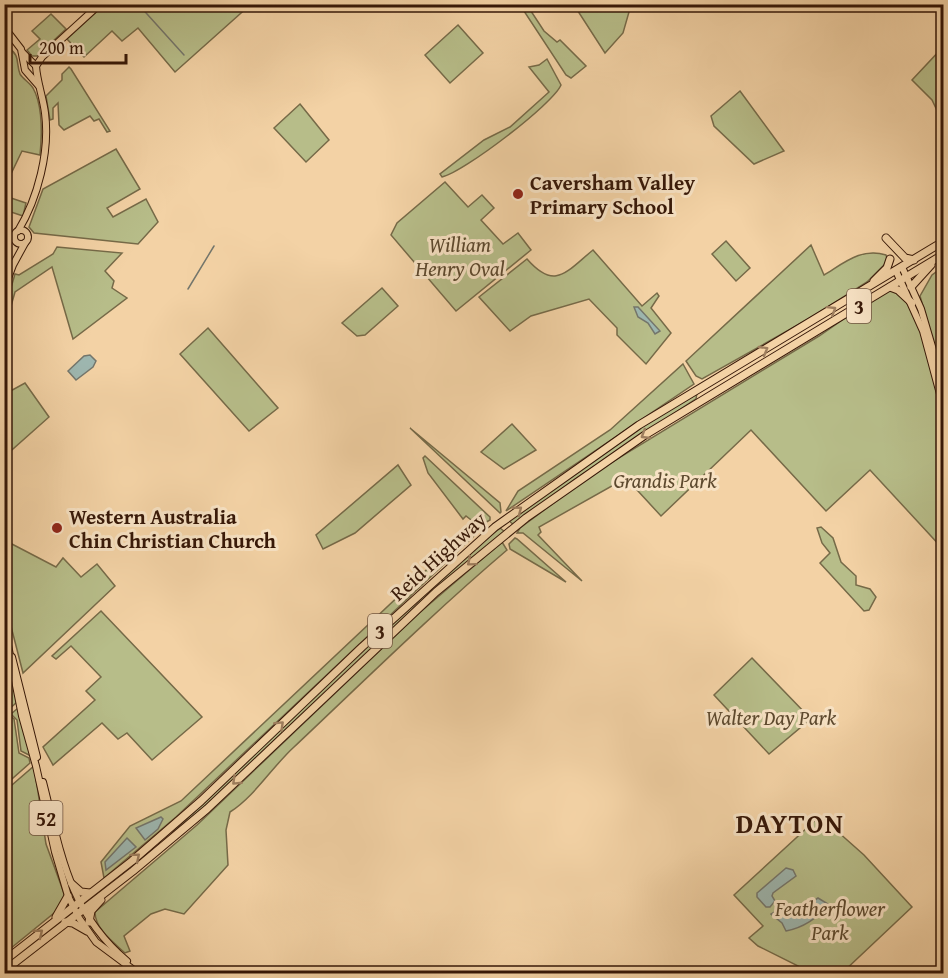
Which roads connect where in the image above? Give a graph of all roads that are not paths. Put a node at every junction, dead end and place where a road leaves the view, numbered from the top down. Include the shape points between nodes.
1 (100, 4) edge
2 (4, 27) edge
3 (32, 64) junction
4 (39, 87) junction
5 (34, 192) junction
6 (18, 231) junction
7 (27, 232) junction
8 (886, 238) dead end
9 (15, 241) junction
10 (944, 242) edge
11 (25, 243) junction
12 (944, 256) edge
13 (891, 260) dead end
14 (914, 260) junction
15 (899, 269) junction
16 (904, 278) junction
17 (5, 286) edge
18 (890, 287) junction
19 (911, 287) junction
20 (863, 291) junction
21 (912, 303) junction
22 (944, 387) edge
23 (944, 409) edge
24 (5, 629) edge
25 (72, 884) junction
26 (108, 891) junction
27 (90, 893) junction
28 (68, 896) junction
29 (77, 908) junction
30 (55, 920) junction
31 (65, 922) junction
32 (89, 922) junction
33 (87, 931) junction
34 (4, 961) edge
35 (130, 967) junction
36 (4, 971) edge
37 (139, 974) edge

1 - 3 main road
2 - 3 main road
3 - 4 main road
3 - 4 main road via 28,73
4 - 5 main road via 46,143
5 - 6 main road
5 - 7 main road
6 - 7 main road
6 - 9 main road
7 - 11 main road
8 - 14 highway via 902,256
9 - 11 main road
9 - 17 main road
10 - 14 highway, Reid Highway / 3
11 - 17 main road
12 - 16 highway, Reid Highway / 3
12 - 19 highway
13 - 20 highway
14 - 15 highway, Reid Highway / 3
15 - 16 main road
15 - 20 highway, Reid Highway / 3
16 - 18 highway, Reid Highway / 3
16 - 19 main road
16 - 21 main road
18 - 21 highway
18 -> 26 highway, Reid Highway / 3 via 597,467 480,554 207,809
19 - 22 main road
27 -> 20 highway, Reid Highway / 3 via 201,801 495,527 590,457
21 - 23 main road
24 - 25 main road, 52
24 - 28 main road, 52 via 54,852
25 - 27 highway via 81,892
25 - 29 main road, 52
26 - 29 highway, Reid Highway / 3
26 - 32 highway via 91,911
27 - 29 highway, Reid Highway / 3
28 - 29 main road, 52
28 - 30 highway
29 - 30 highway, Reid Highway / 3
29 - 31 highway, Reid Highway / 3
29 - 32 main road, 52
29 - 33 main road, 52
34 -> 30 highway, Reid Highway / 3
31 - 33 highway via 73,922
31 - 36 highway, Reid Highway / 3
32 - 35 main road, 52
33 - 35 main road, 52 via 108,953
35 - 37 main road, 52

